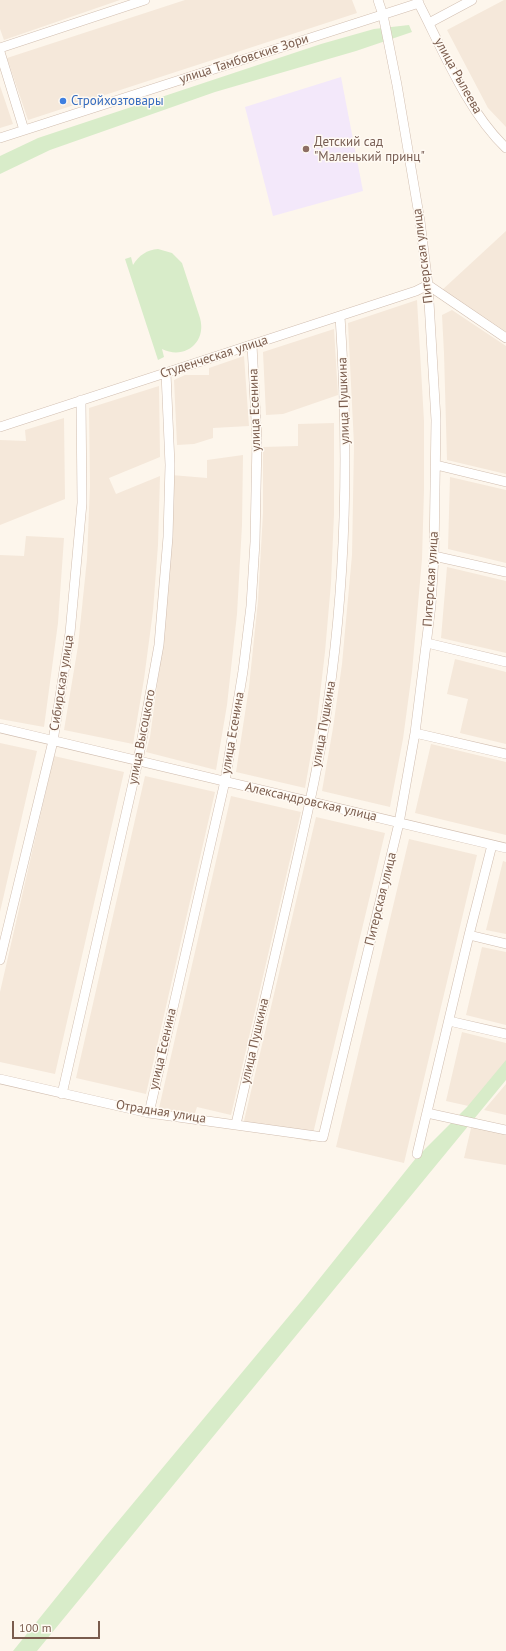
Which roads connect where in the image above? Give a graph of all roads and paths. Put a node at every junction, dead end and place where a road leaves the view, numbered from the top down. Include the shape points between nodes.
1 (145, 0) edge
2 (378, 0) edge
3 (472, 0) edge
4 (418, 1) edge
5 (383, 15) junction
6 (429, 23) junction
7 (0, 48) edge
8 (0, 52) edge
9 (24, 130) junction
10 (0, 138) edge
11 (506, 148) edge
12 (428, 285) junction
13 (340, 316) junction
14 (506, 338) edge
15 (252, 345) junction
16 (166, 373) junction
17 (81, 400) junction
18 (0, 427) edge
19 (436, 465) junction
20 (506, 482) edge
21 (434, 556) junction
22 (506, 572) edge
23 (427, 643) junction
24 (506, 662) edge
25 (0, 728) edge
26 (415, 733) junction
27 (53, 741) junction
28 (506, 754) edge
29 (138, 761) junction
30 (225, 781) junction
31 (310, 802) junction
32 (399, 823) junction
33 (492, 845) junction
34 (506, 848) edge
35 (469, 935) junction
36 (506, 944) edge
37 (0, 960) edge
38 (449, 1021) junction
39 (506, 1034) edge
40 (0, 1079) edge
41 (62, 1094) junction
42 (149, 1113) junction
43 (427, 1113) junction
44 (236, 1124) junction
45 (506, 1130) edge
46 (323, 1137) joint
47 (418, 1154) dead end

1 - 7 street
2 - 5 street, Питерская улица
3 - 6 street
4 - 5 street, улица Тамбовские Зори
4 - 6 street, улица Рылеева
5 - 9 street, улица Тамбовские Зори
5 - 12 street, Питерская улица via 410,157
6 - 11 street, улица Рылеева via 470,102
8 - 9 street
9 - 10 street, улица Тамбовские Зори
12 - 13 street, Студенческая улица
12 - 14 street
12 - 19 street, Питерская улица via 436,412
13 - 15 street, Студенческая улица
13 - 31 street, улица Пушкина via 346,488 342,564 332,676
15 - 16 street, Студенческая улица
15 - 30 street, улица Есенина via 257,440 255,542 251,606 242,679
16 - 17 street, Студенческая улица
16 - 29 street, улица Высоцкого via 170,465 167,544 159,645
17 - 18 street, Студенческая улица
17 - 27 street, Сибирская улица via 82,503 70,633
19 - 20 street
19 - 21 street, Питерская улица
21 - 22 street
21 - 23 street, Питерская улица
23 - 24 street
23 - 26 street, Питерская улица
25 - 27 street, Александровская улица
26 - 28 street
26 - 32 street, Питерская улица
27 - 29 street, Александровская улица
27 - 37 street, Сибирская улица
29 - 30 street, Александровская улица
29 - 41 street, улица Высоцкого
30 - 31 street, Александровская улица
30 - 42 street, улица Есенина
31 - 32 street, Александровская улица
31 - 44 street, улица Пушкина
32 - 33 street, Александровская улица
32 - 46 street, Питерская улица
33 - 34 street, Александровская улица
33 - 35 street
35 - 36 street
35 - 38 street
38 - 39 street
38 - 43 street
40 - 41 street, Отрадная улица
41 - 42 street, Отрадная улица
42 - 44 street, Отрадная улица
43 - 45 street
43 - 47 street
44 - 46 street, Отрадная улица

